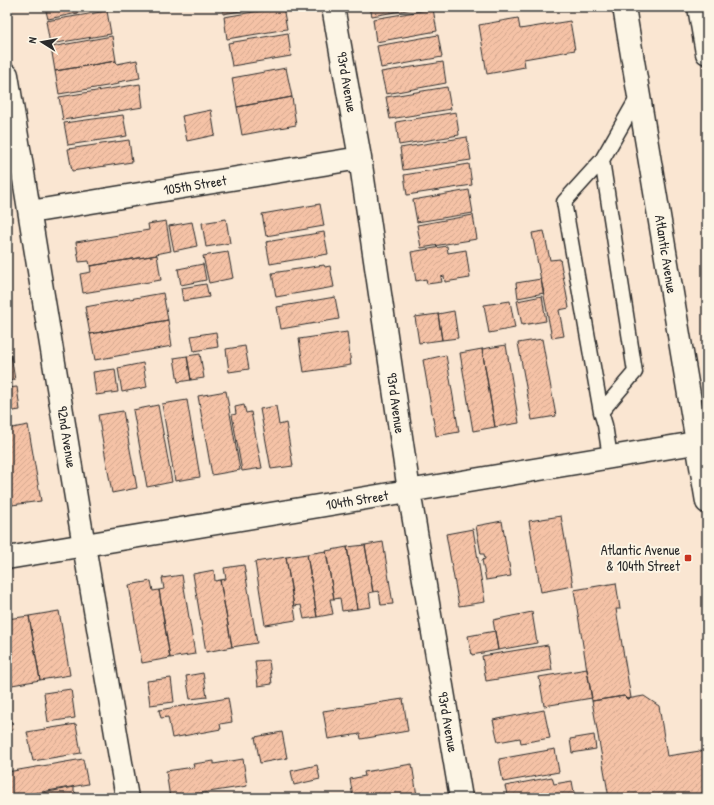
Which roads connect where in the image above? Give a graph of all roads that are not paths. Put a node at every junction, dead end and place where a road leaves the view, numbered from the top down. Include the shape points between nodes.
1 (333, 7) edge
2 (624, 7) edge
3 (699, 7) edge
4 (707, 53) edge
5 (7, 75) edge
6 (639, 95) junction
7 (360, 158) junction
8 (602, 160) junction
9 (30, 212) junction
10 (601, 412) junction
11 (702, 442) edge
12 (610, 457) junction
13 (409, 491) junction
14 (707, 502) edge
15 (84, 545) junction
16 (7, 558) edge
17 (127, 798) edge
18 (461, 798) edge

1 - 7 street, 93rd Avenue
2 - 6 street, Atlantic Avenue
3 - 4 street
5 - 9 street, 92nd Avenue
6 - 8 lane
6 - 11 street, Atlantic Avenue
7 - 9 street, 105th Street
7 - 13 street, 93rd Avenue
8 - 10 lane via 634,372
8 - 10 lane via 564,202
9 - 15 street, 92nd Avenue
10 - 12 lane
11 - 12 street, 104th Street
11 - 14 street, Atlantic Avenue
12 - 13 street, 104th Street
13 - 15 street, 104th Street
13 - 18 street, 93rd Avenue
15 - 16 street, 104th Street
15 - 17 street, 92nd Avenue

